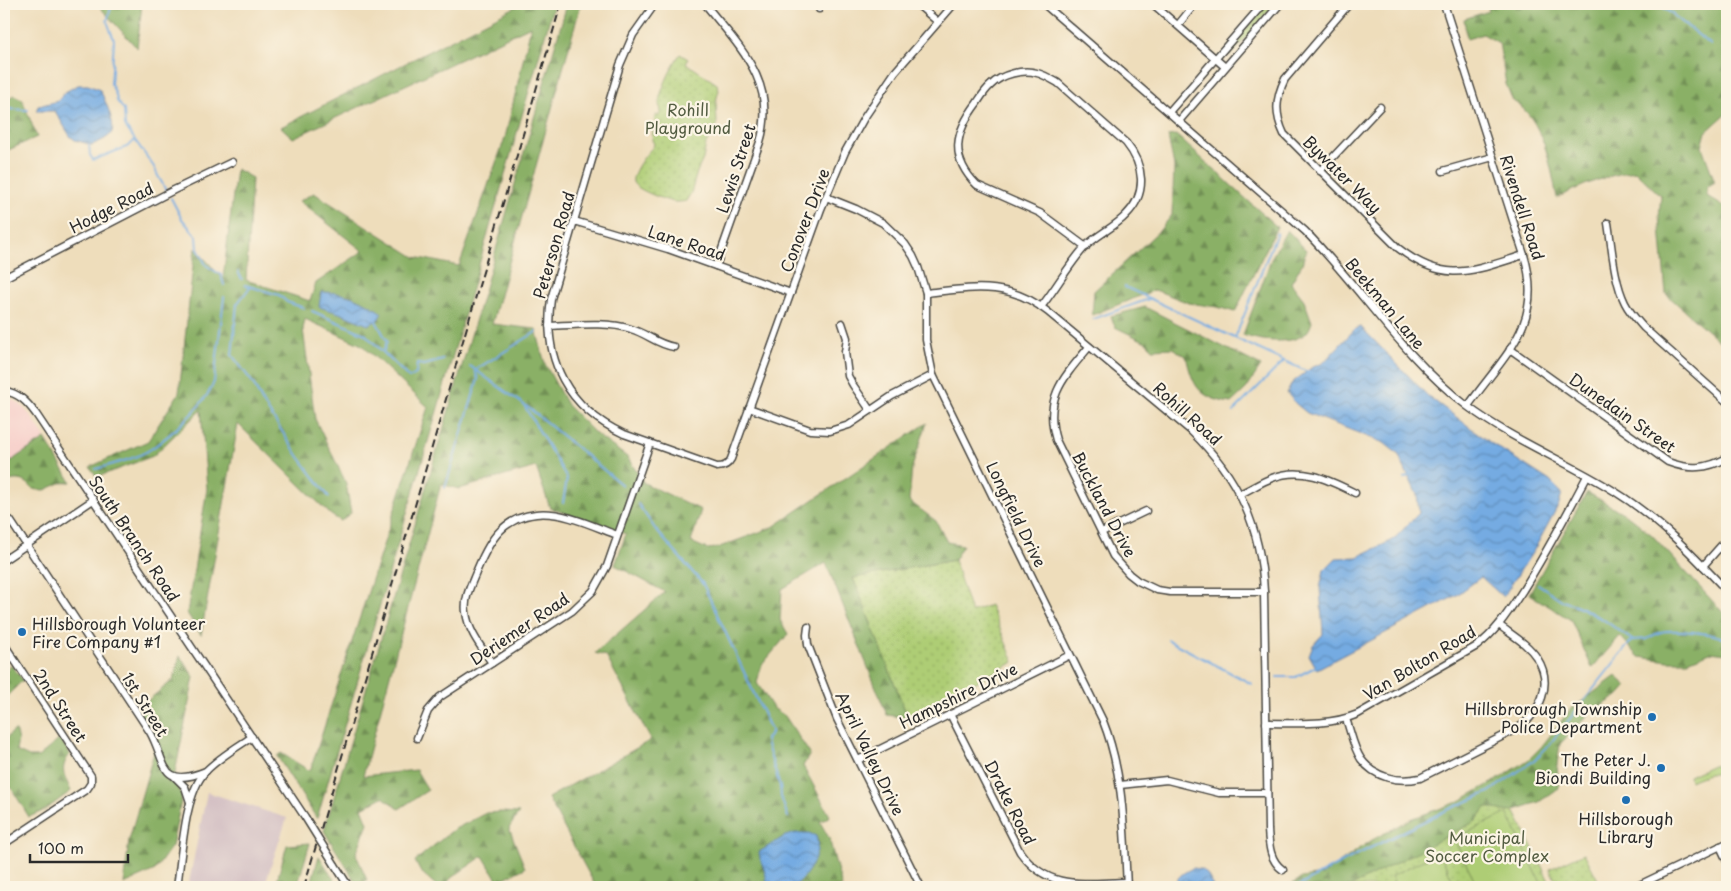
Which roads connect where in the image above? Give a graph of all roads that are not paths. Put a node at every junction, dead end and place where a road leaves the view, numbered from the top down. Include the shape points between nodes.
1 (655, 4) edge
2 (706, 4) edge
3 (917, 4) edge
4 (954, 4) edge
5 (1044, 4) edge
6 (1153, 4) edge
7 (1195, 4) edge
8 (1263, 4) edge
9 (1280, 4) edge
10 (1349, 4) edge
11 (1444, 4) edge
12 (938, 22) junction
13 (1178, 25) junction
14 (1216, 59) junction
15 (1225, 67) junction
16 (1380, 107) dead end
17 (1169, 112) junction
18 (1179, 121) junction
19 (1492, 157) junction
20 (232, 162) dead end
21 (1320, 171) junction
22 (1443, 171) dead end
23 (826, 197) junction
24 (574, 221) junction
25 (1608, 223) dead end
26 (1086, 247) junction
27 (1524, 255) junction
28 (716, 266) junction
29 (4, 278) edge
30 (791, 293) junction
31 (926, 293) junction
32 (1041, 307) junction
33 (842, 323) dead end
34 (549, 326) junction
35 (1089, 346) junction
36 (674, 347) dead end
37 (1510, 350) junction
38 (933, 375) junction
39 (4, 391) edge
40 (1727, 402) edge
41 (1468, 406) junction
42 (749, 408) junction
43 (870, 410) junction
44 (650, 444) junction
45 (1727, 458) edge
46 (722, 467) joint
47 (1588, 476) junction
48 (1355, 493) dead end
49 (1240, 494) junction
50 (93, 500) junction
51 (1146, 511) dead end
52 (10, 520) dead end
53 (1102, 532) junction
54 (618, 536) junction
55 (1727, 538) edge
56 (26, 545) junction
57 (4, 560) edge
58 (1704, 566) junction
59 (1727, 591) edge
60 (1264, 592) junction
61 (1499, 625) junction
62 (808, 627) dead end
63 (4, 644) edge
64 (1070, 654) junction
65 (492, 663) junction
66 (950, 714) junction
67 (1346, 719) junction
68 (1266, 723) junction
69 (252, 737) junction
70 (417, 738) dead end
71 (858, 760) junction
72 (206, 770) junction
73 (174, 776) junction
74 (1120, 785) junction
75 (1267, 793) junction
76 (190, 803) junction
77 (1727, 843) edge
78 (4, 844) edge
79 (1720, 846) junction
80 (1727, 861) edge
81 (1284, 870) dead end
82 (1127, 884) edge
83 (177, 887) edge
84 (349, 887) edge
85 (921, 887) edge
86 (1635, 887) edge

1 - 24 street, Peterson Road via 633,35 620,65
2 - 28 street, Lewis Street via 754,68 762,87 765,107 760,142
3 - 12 street
4 - 12 street, Conover Drive
5 - 17 street, Beekman Lane
6 - 13 street
7 - 13 street
8 - 14 street
9 - 15 street
10 - 21 street, Bywater Way via 1285,80 1277,100 1278,119 1284,134
11 - 19 street, Rivendell Road
12 - 23 street, Conover Drive via 875,101 845,152
13 - 14 street
14 - 15 street
14 - 17 street
15 - 18 street
16 - 21 street
17 - 18 street, Beekman Lane
18 - 41 street, Beekman Lane via 1305,231 1407,351 1443,387
19 - 22 street
19 - 27 street, Rivendell Road
20 - 29 street, Hodge Road
21 - 27 street, Bywater Way via 1398,248 1435,270 1473,271
23 - 30 street, Conover Drive
23 - 31 street, Longfield Drive via 872,216 894,232 913,256
24 - 28 street, Lane Road via 668,248
24 - 34 street, Peterson Road via 551,299
25 - 40 street via 1619,287 1632,315
26 - 26 street via 1125,216 1138,197 1141,176 1134,153 1047,76 1026,72 999,79 962,124 958,144 960,162 977,185 1040,213
26 - 32 street
27 - 37 street, Rivendell Road via 1531,285 1529,308 1520,335
28 - 30 street, Lane Road
30 - 42 street, Conover Drive
31 - 32 street, Rohill Road via 967,288 997,289 1021,295
31 - 38 street, Longfield Drive via 926,340
32 - 35 street, Rohill Road
33 - 43 street via 847,338 848,376
34 - 36 street via 620,326
34 - 44 street, Peterson Road via 559,373 581,405 612,428
35 - 49 street, Rohill Road via 1191,431 1220,463
35 - 53 street, Buckland Drive via 1057,388 1052,420 1056,440
37 - 41 street, Rivendell Road
37 - 45 street, Dunedain Street via 1668,462 1695,468 1710,466
38 - 43 street
38 - 64 street, Longfield Drive
39 - 50 street, South Branch Road via 15,394 28,404
41 - 47 street, Beekman Lane via 1519,440
42 - 43 street via 820,432 844,427
42 - 46 street, Conover Drive via 731,459
44 - 46 street, Peterson Road
44 - 54 street, Deriemer Road
47 - 58 street, Beekman Lane via 1662,525
47 - 61 street, Van Bolton Road via 1546,552
48 - 49 street via 1324,478 1294,473 1272,478
49 - 60 street, Rohill Road via 1253,524 1262,560
50 - 56 street
50 - 69 street, South Branch Road
51 - 53 street
52 - 56 street, 1st Street
53 - 60 street, Buckland Drive via 1113,556 1128,574 1157,590 1183,593
54 - 65 street, Deriemer Road via 600,580 584,601
54 - 65 street via 566,517 548,514 525,516 498,532 484,552 466,601 468,623
55 - 58 street
56 - 57 street
56 - 73 street, 1st Street via 150,732 164,767
58 - 59 street, Beekman Lane
60 - 68 street, Rohill Road
61 - 67 street, Van Bolton Road via 1477,646
61 - 67 street via 1538,659 1544,680 1540,704 1527,722 1517,729 1420,778 1403,780 1385,777 1367,766 1356,748
62 - 71 street, April Valley Drive via 808,645 837,719
63 - 78 street, 2nd Street via 91,776 92,783
64 - 66 street, Hampshire Drive
64 - 74 street, Longfield Drive via 1109,737
65 - 70 street, Deriemer Road via 433,703
66 - 71 street, Hampshire Drive
66 - 82 street, Drake Road via 1020,852 1033,868 1054,880 1065,882
67 - 68 street, Van Bolton Road via 1319,723
68 - 75 street, Rohill Road
69 - 72 street
69 - 84 street, South Branch Road, bridge
71 - 85 street, April Valley Drive
72 - 73 street via 193,776
72 - 76 street via 196,784
73 - 76 street, 1st Street via 185,787
74 - 75 street via 1167,780 1219,793
74 - 82 street, Longfield Drive
75 - 81 street, Rohill Road via 1269,847 1276,866
76 - 83 street
77 - 79 street
79 - 80 street
79 - 86 street

